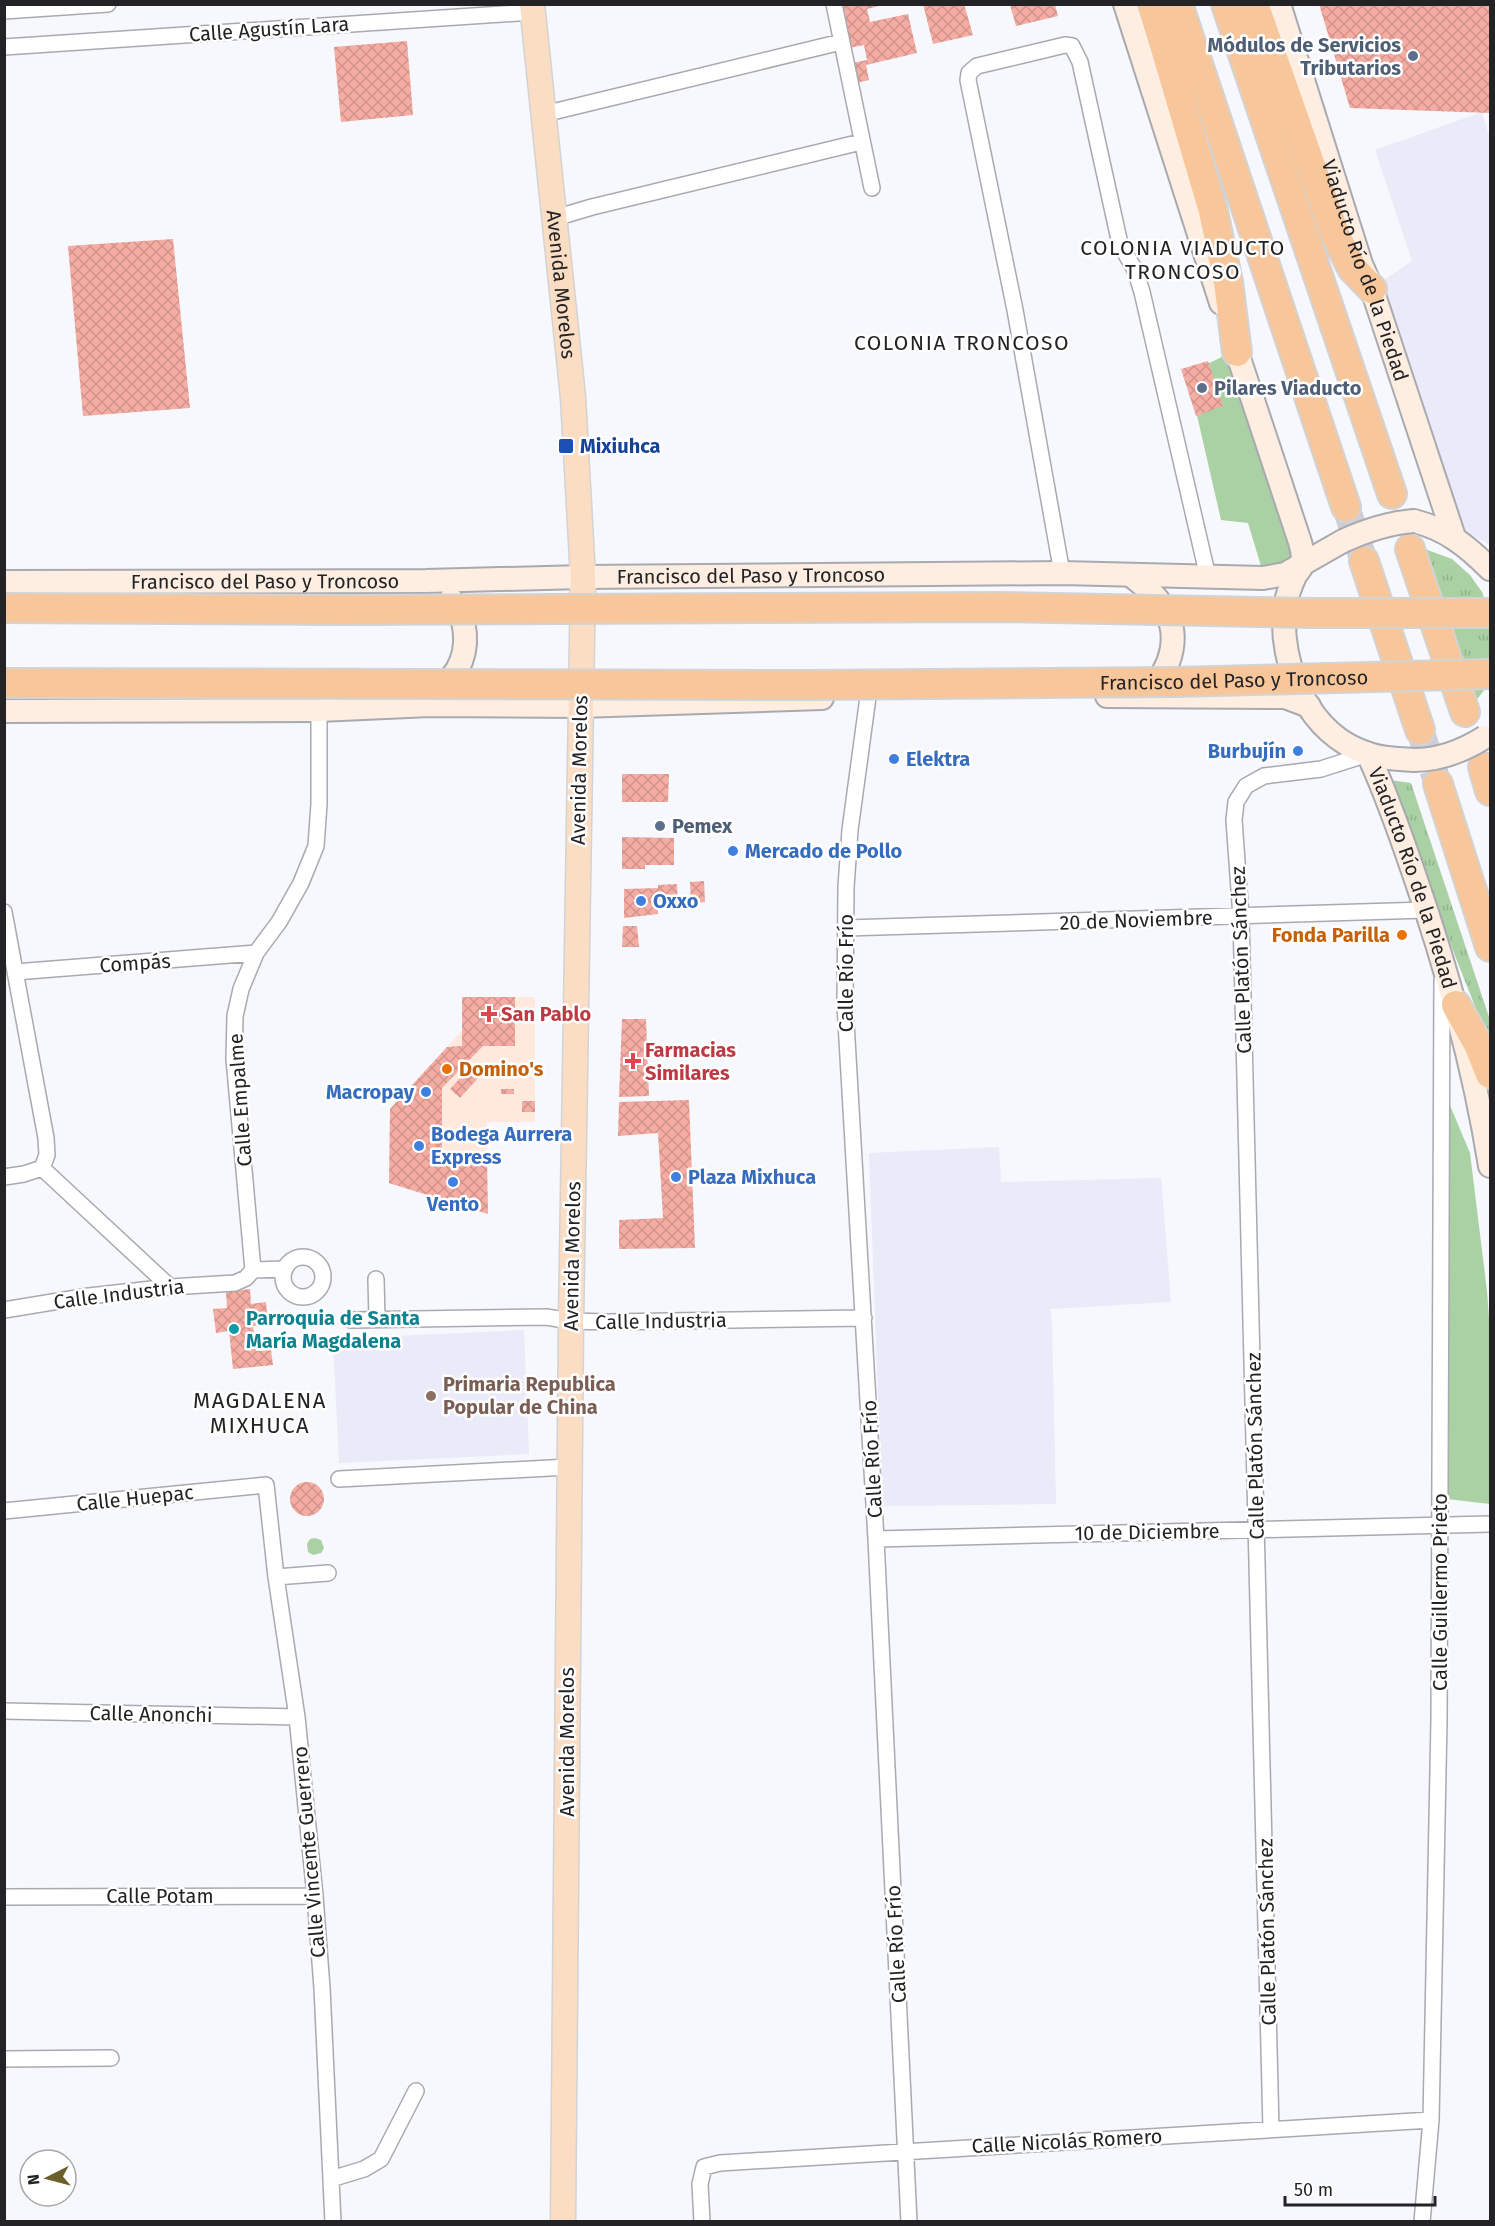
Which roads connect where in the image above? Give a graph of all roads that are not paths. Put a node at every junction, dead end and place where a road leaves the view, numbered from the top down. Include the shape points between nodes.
1 (108, 4) edge
2 (834, 4) edge
3 (1125, 4) edge
4 (1152, 4) edge
5 (1178, 4) edge
6 (1226, 4) edge
7 (1254, 4) edge
8 (1279, 4) edge
9 (533, 8) edge
10 (4, 11) edge
11 (841, 42) junction
12 (4, 47) edge
13 (544, 114) junction
14 (861, 142) junction
15 (872, 188) dead end
16 (555, 218) junction
17 (1372, 290) junction
18 (1237, 352) junction
19 (1392, 494) dead end
20 (1346, 507) tunnel mouth
21 (1412, 535) junction
22 (1454, 537) junction
23 (1364, 561) tunnel mouth
24 (1485, 563) edge
25 (1302, 566) junction
26 (1062, 573) junction
27 (1131, 574) junction
28 (1208, 576) junction
29 (583, 577) junction
30 (426, 581) junction
31 (4, 582) edge
32 (4, 608) edge
33 (1491, 613) edge
34 (1491, 674) edge
35 (4, 683) edge
36 (868, 697) junction
37 (1138, 697) junction
38 (430, 705) junction
39 (580, 706) junction
40 (1309, 706) junction
41 (319, 710) junction
42 (4, 711) edge
43 (1465, 712) dead end
44 (1420, 730) tunnel mouth
45 (1488, 735) edge
46 (1368, 754) junction
47 (1438, 784) tunnel mouth
48 (1426, 910) junction
49 (4, 912) edge
50 (1241, 917) junction
51 (846, 928) junction
52 (1491, 947) edge
53 (256, 954) junction
54 (1442, 962) junction
55 (15, 972) junction
56 (1456, 1005) junction
57 (1491, 1074) edge
58 (1491, 1166) edge
59 (42, 1168) junction
60 (4, 1177) edge
61 (285, 1269) dead end
62 (253, 1270) junction
63 (376, 1279) dead end
64 (170, 1287) junction
65 (4, 1310) edge
66 (864, 1318) junction
67 (351, 1320) dead end
68 (377, 1320) junction
69 (571, 1321) junction
70 (569, 1467) junction
71 (339, 1479) dead end
72 (266, 1485) joint
73 (4, 1511) edge
74 (1491, 1524) edge
75 (1440, 1525) junction
76 (1257, 1529) junction
77 (876, 1539) junction
78 (328, 1573) dead end
79 (276, 1577) junction
80 (4, 1712) edge
81 (297, 1717) junction
82 (315, 1896) junction
83 (4, 1897) edge
84 (111, 2058) dead end
85 (4, 2059) edge
86 (416, 2091) dead end
87 (1431, 2120) junction
88 (1272, 2129) junction
89 (906, 2151) junction
90 (331, 2179) junction
91 (330, 2219) edge
92 (563, 2222) edge
93 (702, 2222) edge
94 (909, 2222) edge
95 (1422, 2222) edge

1 - 10 street
2 - 11 street
3 - 18 main road
4 - 18 highway via 1213,211
5 - 20 highway
6 - 19 highway
7 - 17 highway via 1335,234 1352,268
8 - 17 main road, Viaducto Río de la Piedad
9 - 12 street, Calle Agustín Lara
9 - 13 main road, Avenida Morelos
11 - 13 street
11 - 14 street
13 - 16 main road, Avenida Morelos
14 - 15 street
14 - 16 street
16 - 29 main road, Avenida Morelos via 573,397
17 - 22 main road, Viaducto Río de la Piedad
18 - 25 main road via 1298,531
21 - 22 main road, Francisco del Paso y Troncoso via 1435,526
21 - 25 main road, Francisco del Paso y Troncoso, bridge via 1392,523 1366,530
21 - 43 highway
22 - 24 main road, Francisco del Paso y Troncoso
23 - 44 highway
25 - 28 main road, Francisco del Paso y Troncoso via 1275,577
25 - 40 main road, Viaducto Río de la Piedad via 1286,603 1284,635 1291,670
26 - 27 main road, Francisco del Paso y Troncoso
26 - 28 street via 1015,310 968,80 977,66 1065,45 1072,46 1077,53 1120,244 1142,292
26 - 29 main road, Francisco del Paso y Troncoso
27 - 28 main road, Francisco del Paso y Troncoso
27 - 37 main road via 1161,604 1168,615 1173,639 1164,673
29 - 30 main road, Francisco del Paso y Troncoso
29 - 39 main road, Avenida Morelos
30 - 31 main road, Francisco del Paso y Troncoso
30 - 38 main road via 454,602 465,635 462,660
32 - 33 highway, Francisco del Paso y Troncoso, bridge via 1001,607
34 - 35 highway, Francisco del Paso y Troncoso, bridge via 812,685
36 - 37 main road, Francisco del Paso y Troncoso
36 - 39 main road, Francisco del Paso y Troncoso
36 - 51 street, Calle Río Frío via 850,830
37 - 40 main road, Francisco del Paso y Troncoso via 1285,697
38 - 39 main road, Francisco del Paso y Troncoso
38 - 41 main road, Francisco del Paso y Troncoso
39 - 69 main road, Avenida Morelos
40 - 46 main road, Viaducto Río de la Piedad via 1327,728
41 - 42 main road, Francisco del Paso y Troncoso
41 - 53 street, Calle Empalme via 316,846 302,883
45 - 46 main road, bridge via 1443,757 1414,760
46 - 48 main road, Viaducto Río de la Piedad via 1384,787
46 - 50 street, Calle Platón Sánchez via 1321,769 1264,776 1246,786 1236,802 1234,820
47 - 52 highway
48 - 50 street, 20 de Noviembre
48 - 54 main road, Viaducto Río de la Piedad
49 - 55 street
50 - 51 street, 20 de Noviembre
50 - 76 street, Calle Platón Sánchez
51 - 66 street, Calle Río Frío via 845,1016
53 - 55 street, Compás
53 - 62 street, Calle Empalme via 235,1016 234,1059
54 - 56 main road, Viaducto Río de la Piedad
54 - 75 street, Calle Guillermo Prieto
55 - 59 street via 46,1138 47,1155
56 - 57 highway
56 - 58 main road, Viaducto Río de la Piedad
59 - 60 street
59 - 64 street
61 - 62 street
62 - 64 street, Calle Industria via 235,1283
63 - 68 street
64 - 65 street, Calle Industria
66 - 69 street, Calle Industria
66 - 77 street, Calle Río Frío
67 - 68 street, Calle Industria
68 - 69 street, Calle Industria via 546,1317
69 - 70 main road, Avenida Morelos
70 - 71 street
70 - 92 main road, Avenida Morelos
72 - 73 street, Calle Huepac
72 - 79 street, Calle Vincente Guerrero
74 - 75 street, 10 de Diciembre
75 - 76 street, 10 de Diciembre
75 - 87 street, Calle Guillermo Prieto
76 - 77 street, 10 de Diciembre
76 - 88 street, Calle Platón Sánchez
77 - 89 street, Calle Río Frío
78 - 79 street
79 - 81 street, Calle Vincente Guerrero
80 - 81 street, Calle Anonchi
81 - 82 street, Calle Vincente Guerrero
82 - 83 street, Calle Potam
82 - 90 street, Calle Vincente Guerrero
84 - 85 street
86 - 90 street via 381,2158 364,2169
87 - 88 street, Calle Nicolás Romero
87 - 95 street, Calle Guillermo Prieto
88 - 89 street, Calle Nicolás Romero
89 - 93 street, Calle Nicolás Romero via 720,2163 704,2168 700,2184
89 - 94 street, Calle Río Frío
90 - 91 street, Calle Vincente Guerrero

